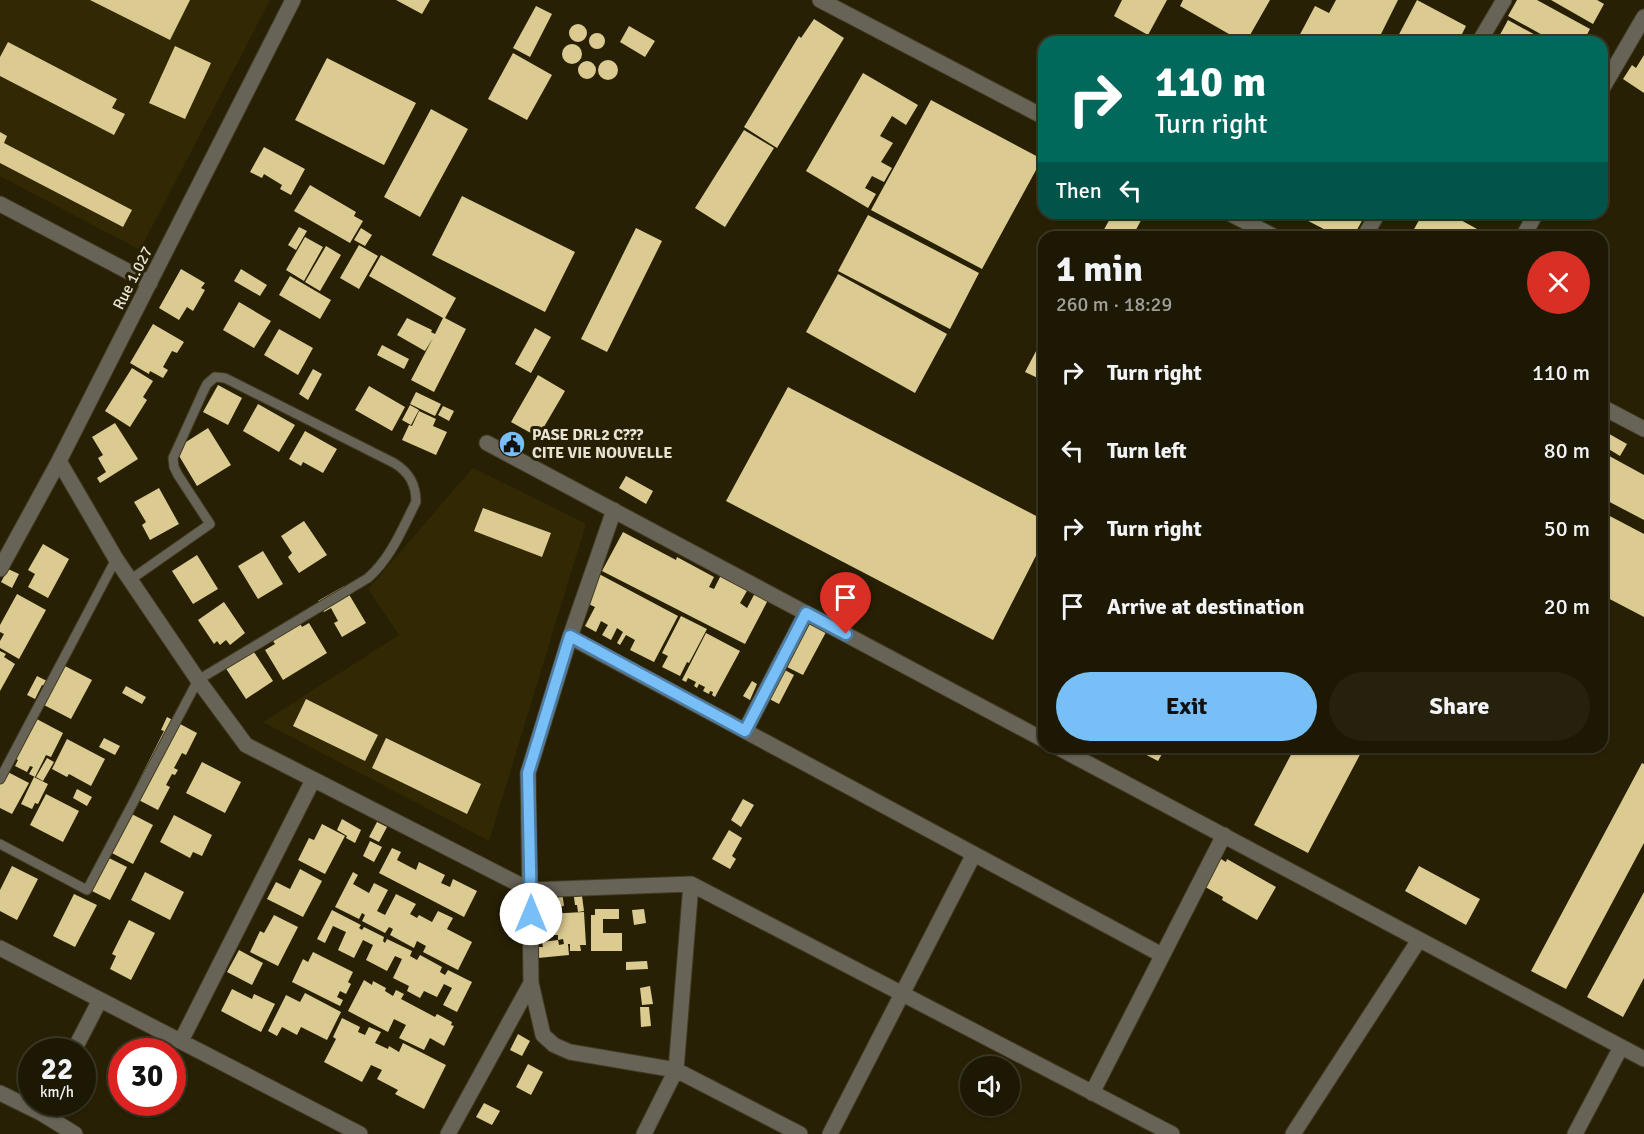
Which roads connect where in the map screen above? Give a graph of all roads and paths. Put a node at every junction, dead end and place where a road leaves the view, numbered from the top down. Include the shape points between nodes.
1 (292, 0) edge
2 (820, 0) edge
3 (1504, 0) edge
4 (1644, 17) edge
5 (1483, 36) edge
6 (1608, 79) edge
7 (1038, 114) edge
8 (0, 204) edge
9 (1240, 219) edge
10 (1264, 231) edge
11 (150, 283) junction
12 (1608, 410) edge
13 (1644, 429) edge
14 (487, 443) dead end
15 (59, 461) junction
16 (614, 510) junction
17 (6, 544) edge
18 (116, 559) junction
19 (0, 569) edge
20 (130, 580) junction
21 (806, 613) junction
22 (570, 636) junction
23 (198, 680) junction
24 (745, 731) junction
25 (1038, 737) edge
26 (1068, 753) edge
27 (0, 779) edge
28 (313, 780) junction
29 (1224, 835) junction
30 (0, 844) edge
31 (974, 854) junction
32 (691, 884) junction
33 (531, 890) junction
34 (1419, 939) junction
35 (0, 948) edge
36 (1162, 955) junction
37 (531, 983) junction
38 (902, 993) junction
39 (100, 1000) junction
40 (80, 1038) edge
41 (175, 1038) edge
42 (183, 1038) edge
43 (186, 1044) edge
44 (1621, 1047) junction
45 (1644, 1059) edge
46 (676, 1070) junction
47 (0, 1093) edge
48 (1092, 1093) junction
49 (18, 1099) edge
50 (54, 1116) edge
51 (75, 1134) edge
52 (360, 1134) edge
53 (448, 1134) edge
54 (644, 1134) edge
55 (801, 1134) edge
56 (830, 1134) edge
57 (1172, 1134) edge
58 (1293, 1134) edge
59 (1575, 1134) edge

1 - 11 street, Rue 1.027
2 - 7 street
3 - 5 street
4 - 6 street
8 - 11 street
9 - 10 street
11 - 15 street, Rue 1.027
12 - 13 street
14 - 16 street
15 - 17 street, Rue 1.027
15 - 18 street
16 - 21 street
16 - 22 street
17 - 19 street, Rue 1.027
18 - 20 street
18 - 27 lane
20 - 23 street
20 - 23 lane via 210,524 178,475 173,458 207,384 215,377 236,383 409,474 416,502 376,572
21 - 24 street
21 - 25 street
22 - 24 street
22 - 33 street via 528,773
23 - 28 street via 246,745
23 - 30 lane via 87,890
24 - 31 street
26 - 29 street
28 - 33 street
28 - 42 street
29 - 34 street
29 - 36 street
31 - 36 street
31 - 38 street
32 - 33 street
32 - 38 street
32 - 46 street
33 - 37 street
34 - 44 street
34 - 58 street
35 - 39 street
36 - 48 street
37 - 46 street via 543,1035 554,1045 570,1052
37 - 53 street
38 - 48 street
38 - 56 street
39 - 40 street
39 - 41 street
43 - 52 street
44 - 45 street
44 - 59 street
46 - 54 street
46 - 55 street
47 - 49 street
48 - 57 street
50 - 51 street

